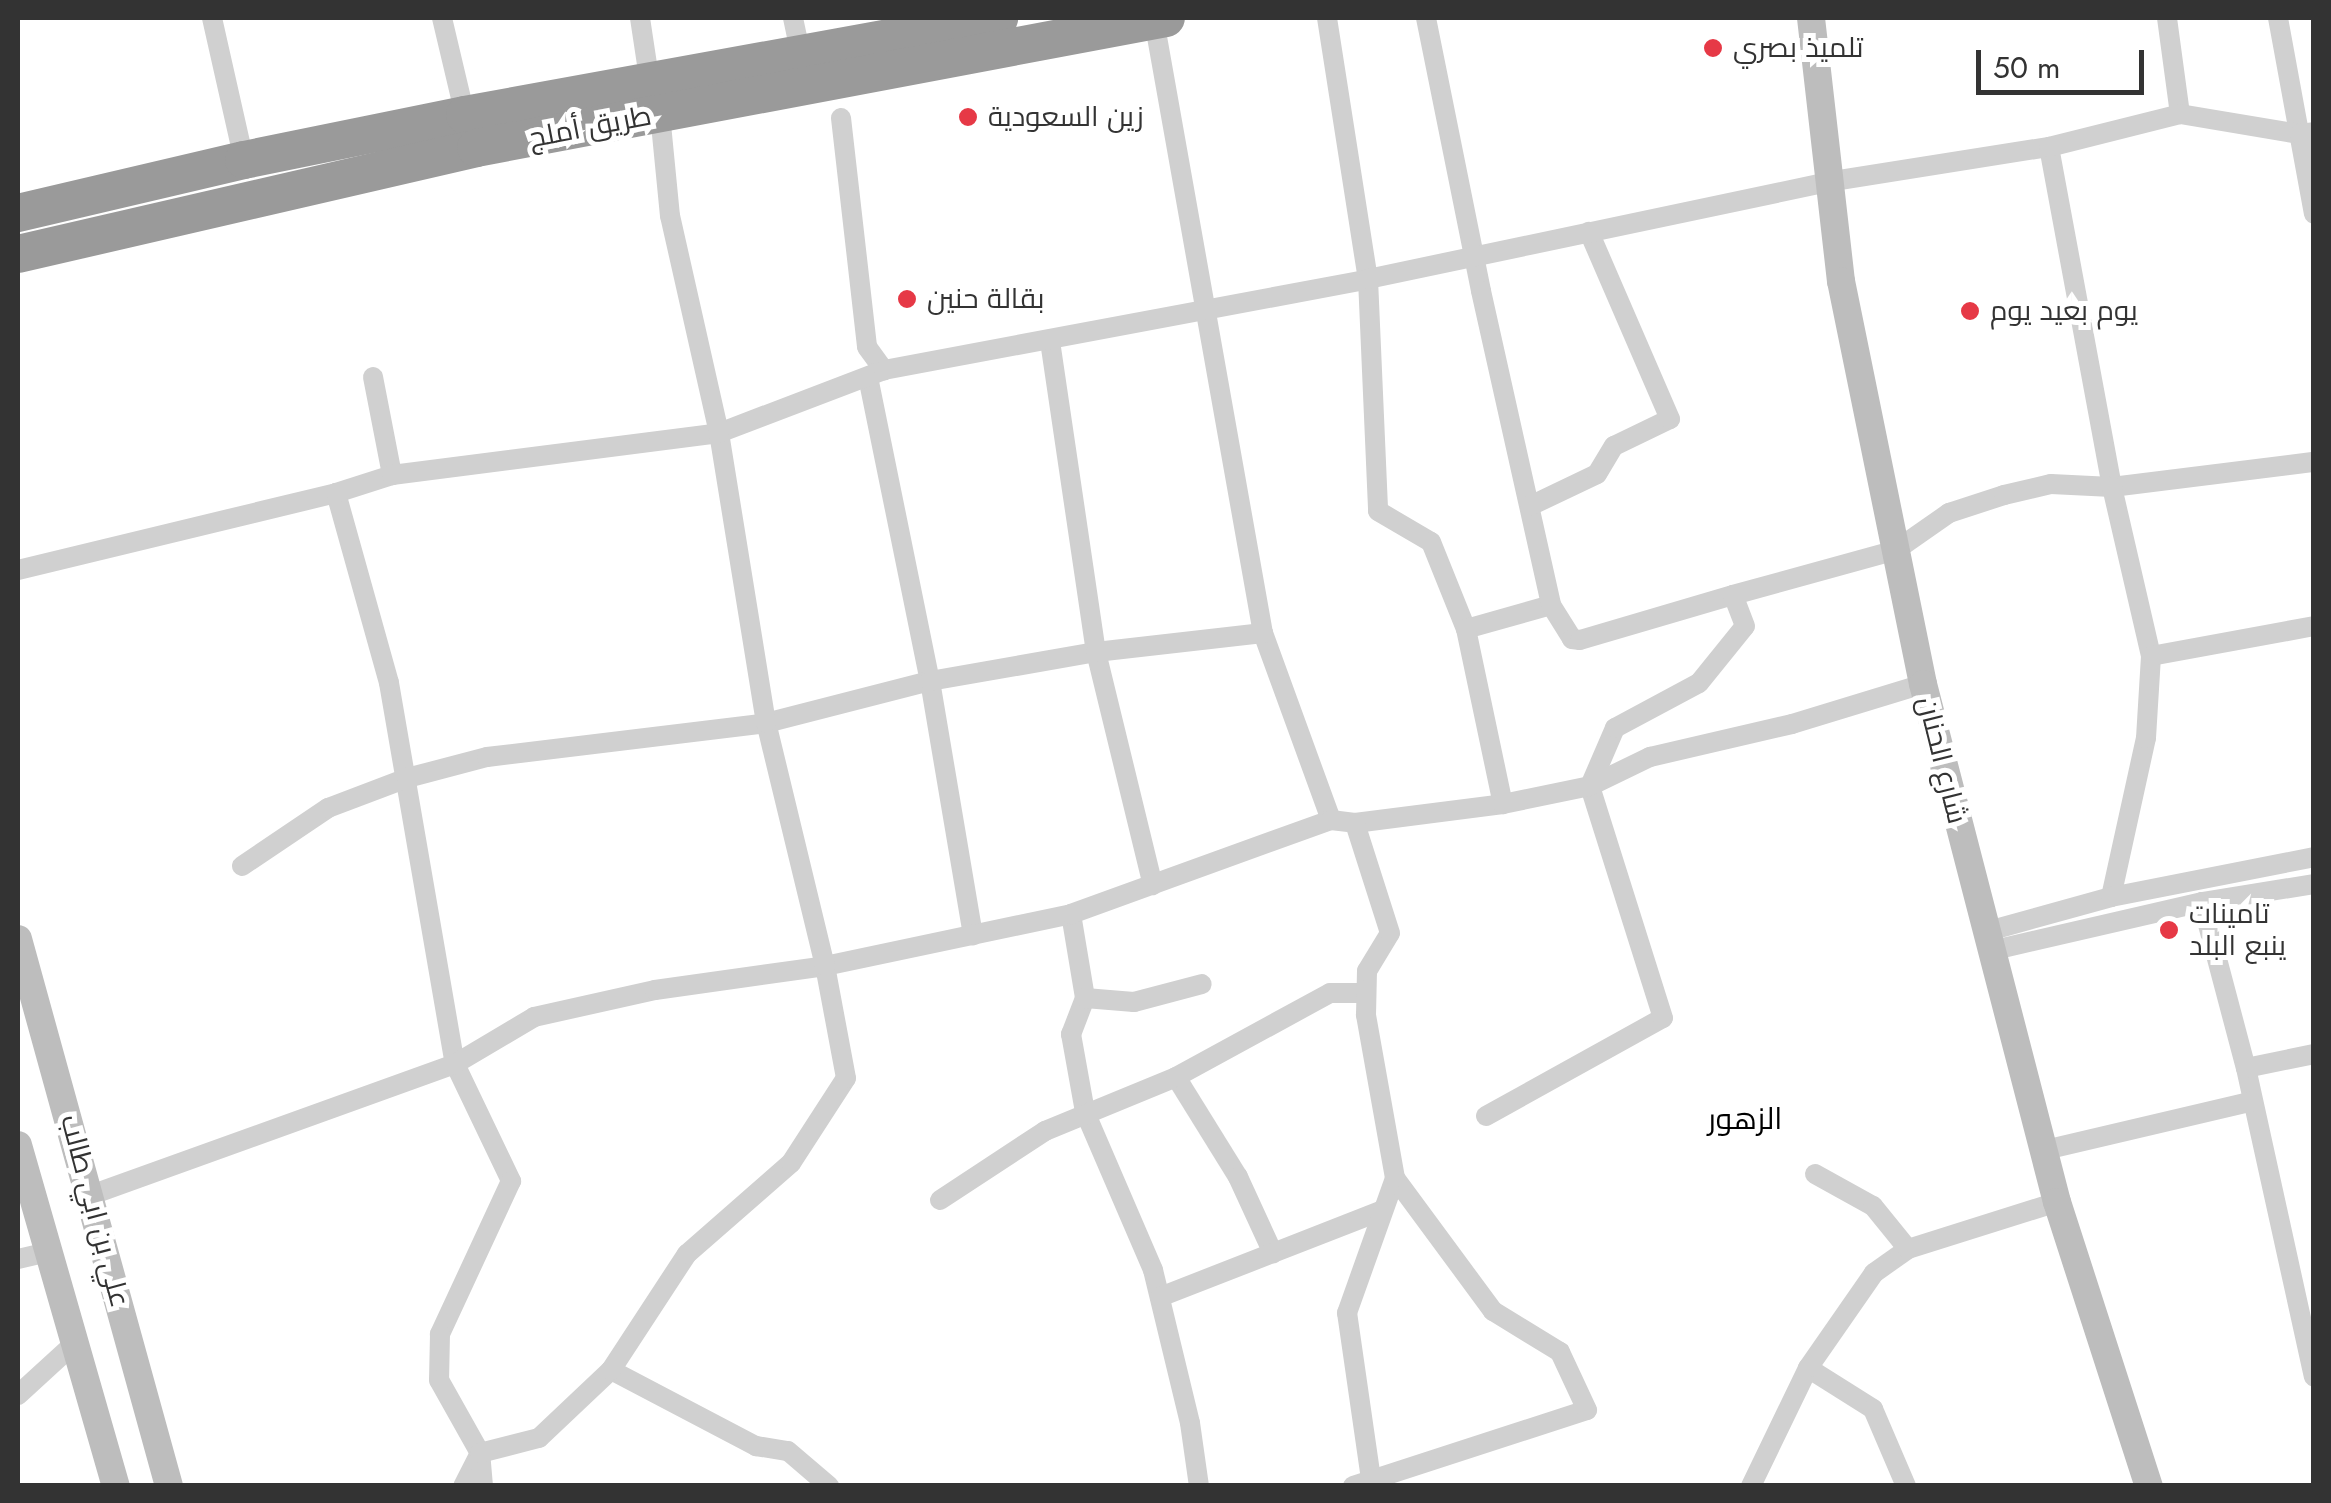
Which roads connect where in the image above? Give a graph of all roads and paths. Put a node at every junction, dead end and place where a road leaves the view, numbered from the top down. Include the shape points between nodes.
1 (212, 18) edge
2 (442, 18) edge
3 (640, 18) edge
4 (793, 18) edge
5 (1327, 18) edge
6 (1426, 18) edge
7 (1811, 18) edge
8 (2167, 18) edge
9 (2278, 18) edge
10 (1160, 19) edge
11 (976, 20) edge
12 (801, 57) junction
13 (655, 99) junction
14 (2180, 114) junction
15 (465, 115) junction
16 (841, 118) dead end
17 (2306, 133) edge
18 (2049, 147) junction
19 (244, 160) junction
20 (1827, 182) junction
21 (18, 213) edge
22 (2314, 214) edge
23 (1589, 232) junction
24 (18, 254) edge
25 (1475, 256) junction
26 (1368, 279) junction
27 (1206, 311) junction
28 (1050, 341) junction
29 (876, 374) junction
30 (372, 378) dead end
31 (719, 433) junction
32 (2314, 462) edge
33 (392, 475) junction
34 (2112, 487) junction
35 (336, 493) junction
36 (1530, 506) junction
37 (1896, 550) junction
38 (18, 570) edge
39 (1733, 595) junction
40 (1551, 605) junction
41 (2314, 626) edge
42 (1466, 629) junction
43 (1263, 633) junction
44 (1096, 652) junction
45 (2150, 656) junction
46 (930, 681) junction
47 (1923, 684) junction
48 (766, 723) junction
49 (407, 778) junction
50 (1590, 786) junction
51 (1502, 804) junction
52 (1331, 820) junction
53 (1355, 823) junction
54 (2314, 857) edge
55 (242, 866) dead end
56 (1152, 884) junction
57 (2314, 884) edge
58 (2111, 897) junction
59 (2202, 902) junction
60 (1070, 914) junction
61 (973, 935) junction
62 (18, 938) edge
63 (1988, 942) junction
64 (825, 966) junction
65 (1202, 984) dead end
66 (1366, 993) junction
67 (1085, 998) junction
68 (2314, 1054) edge
69 (455, 1064) junction
70 (2246, 1068) junction
71 (1176, 1077) junction
72 (2250, 1102) junction
73 (1085, 1112) junction
74 (1486, 1116) dead end
75 (18, 1144) edge
76 (2046, 1150) junction
77 (1815, 1174) dead end
78 (1394, 1178) junction
79 (92, 1195) junction
80 (940, 1200) dead end
81 (2057, 1202) junction
82 (1384, 1210) junction
83 (1908, 1249) junction
84 (49, 1252) junction
85 (1273, 1253) junction
86 (18, 1259) edge
87 (1160, 1297) junction
88 (2306, 1306) edge
89 (76, 1342) junction
90 (1808, 1368) junction
91 (611, 1370) junction
92 (2314, 1377) edge
93 (18, 1395) edge
94 (480, 1453) junction
95 (1362, 1482) edge
96 (116, 1486) edge
97 (169, 1486) edge
98 (464, 1486) edge
99 (484, 1486) edge
100 (829, 1486) edge
101 (1199, 1486) edge
102 (1751, 1486) edge
103 (1906, 1486) edge
104 (2149, 1486) edge

1 - 19 street
2 - 15 street
3 - 13 street
4 - 12 street
5 - 26 street
6 - 25 street
7 - 20 main road, شارع الحنان
8 - 14 street
9 - 17 street
10 - 13 highway, طريق أملج
10 - 27 street
11 - 12 highway, طريق أملج
12 - 13 highway, طريق أملج
13 - 15 highway, طريق أملج
13 - 24 highway, طريق أملج via 476,148
13 - 31 street via 670,216
14 - 17 street
14 - 18 street
15 - 19 highway, طريق أملج
16 - 29 street via 867,347
17 - 22 street
18 - 20 street
18 - 34 street
19 - 21 highway, طريق أملج
20 - 23 street
20 - 37 main road, شارع الحنان
23 - 25 street
23 - 36 street via 1670,420 1614,446 1597,474
25 - 26 street
25 - 36 street
26 - 27 street
26 - 42 street via 1378,511 1431,542
27 - 28 street
27 - 43 street
28 - 29 street
28 - 44 street
29 - 31 street
29 - 46 street
30 - 33 street
31 - 33 street
31 - 48 street
32 - 34 street
33 - 35 street
34 - 37 street via 2050,484 2004,495 1949,514
34 - 45 street
35 - 38 street
35 - 49 street via 389,683
36 - 40 street
37 - 39 street
37 - 47 main road, شارع الحنان
39 - 40 street via 1580,640 1572,639
39 - 50 street via 1745,626 1700,683 1615,728
40 - 42 street
41 - 45 street
42 - 51 street
43 - 44 street
43 - 52 street
44 - 46 street
44 - 56 street
45 - 58 street via 2146,738
46 - 48 street
46 - 61 street
47 - 50 street via 1650,757
47 - 63 main road, شارع الحنان
48 - 49 street via 487,757
48 - 64 street
49 - 55 street via 328,808
49 - 69 street
50 - 51 street
50 - 74 street via 1663,1018
51 - 53 street
52 - 53 street
52 - 56 street
53 - 66 street via 1390,934 1367,971
54 - 58 street
56 - 60 street
57 - 59 street
58 - 63 street
59 - 63 street
59 - 70 street
60 - 61 street
60 - 67 street
61 - 64 street
62 - 79 main road, علي بن ابي طالب
63 - 76 main road, شارع الحنان
64 - 69 street via 655,990 534,1017
64 - 91 street via 846,1078 792,1163 687,1254
65 - 67 street via 1134,1002
66 - 71 street via 1330,994
66 - 78 street
67 - 73 street via 1071,1034
68 - 70 street
69 - 79 street
69 - 94 street via 511,1181 440,1334 439,1380
70 - 72 street
71 - 73 street
71 - 85 street via 1238,1177
72 - 76 street
72 - 88 street
73 - 80 street
73 - 87 street
75 - 84 main road, علي بن ابي طالب
76 - 81 main road, شارع الحنان
77 - 83 street via 1873,1206
78 - 82 street
78 - 95 street via 1493,1311 1560,1352 1588,1410
79 - 97 main road, علي بن ابي طالب
81 - 83 street
81 - 104 main road, شارع الحنان
82 - 85 street
82 - 95 street via 1347,1314
83 - 90 street via 1874,1272
84 - 86 street
84 - 89 main road, علي بن ابي طالب
85 - 87 street
87 - 101 street
88 - 92 street
89 - 93 street
89 - 96 main road, علي بن ابي طالب
90 - 102 street
90 - 103 street via 1873,1409
91 - 94 street via 539,1438
91 - 100 street via 756,1446 788,1451
94 - 98 street
94 - 99 street

